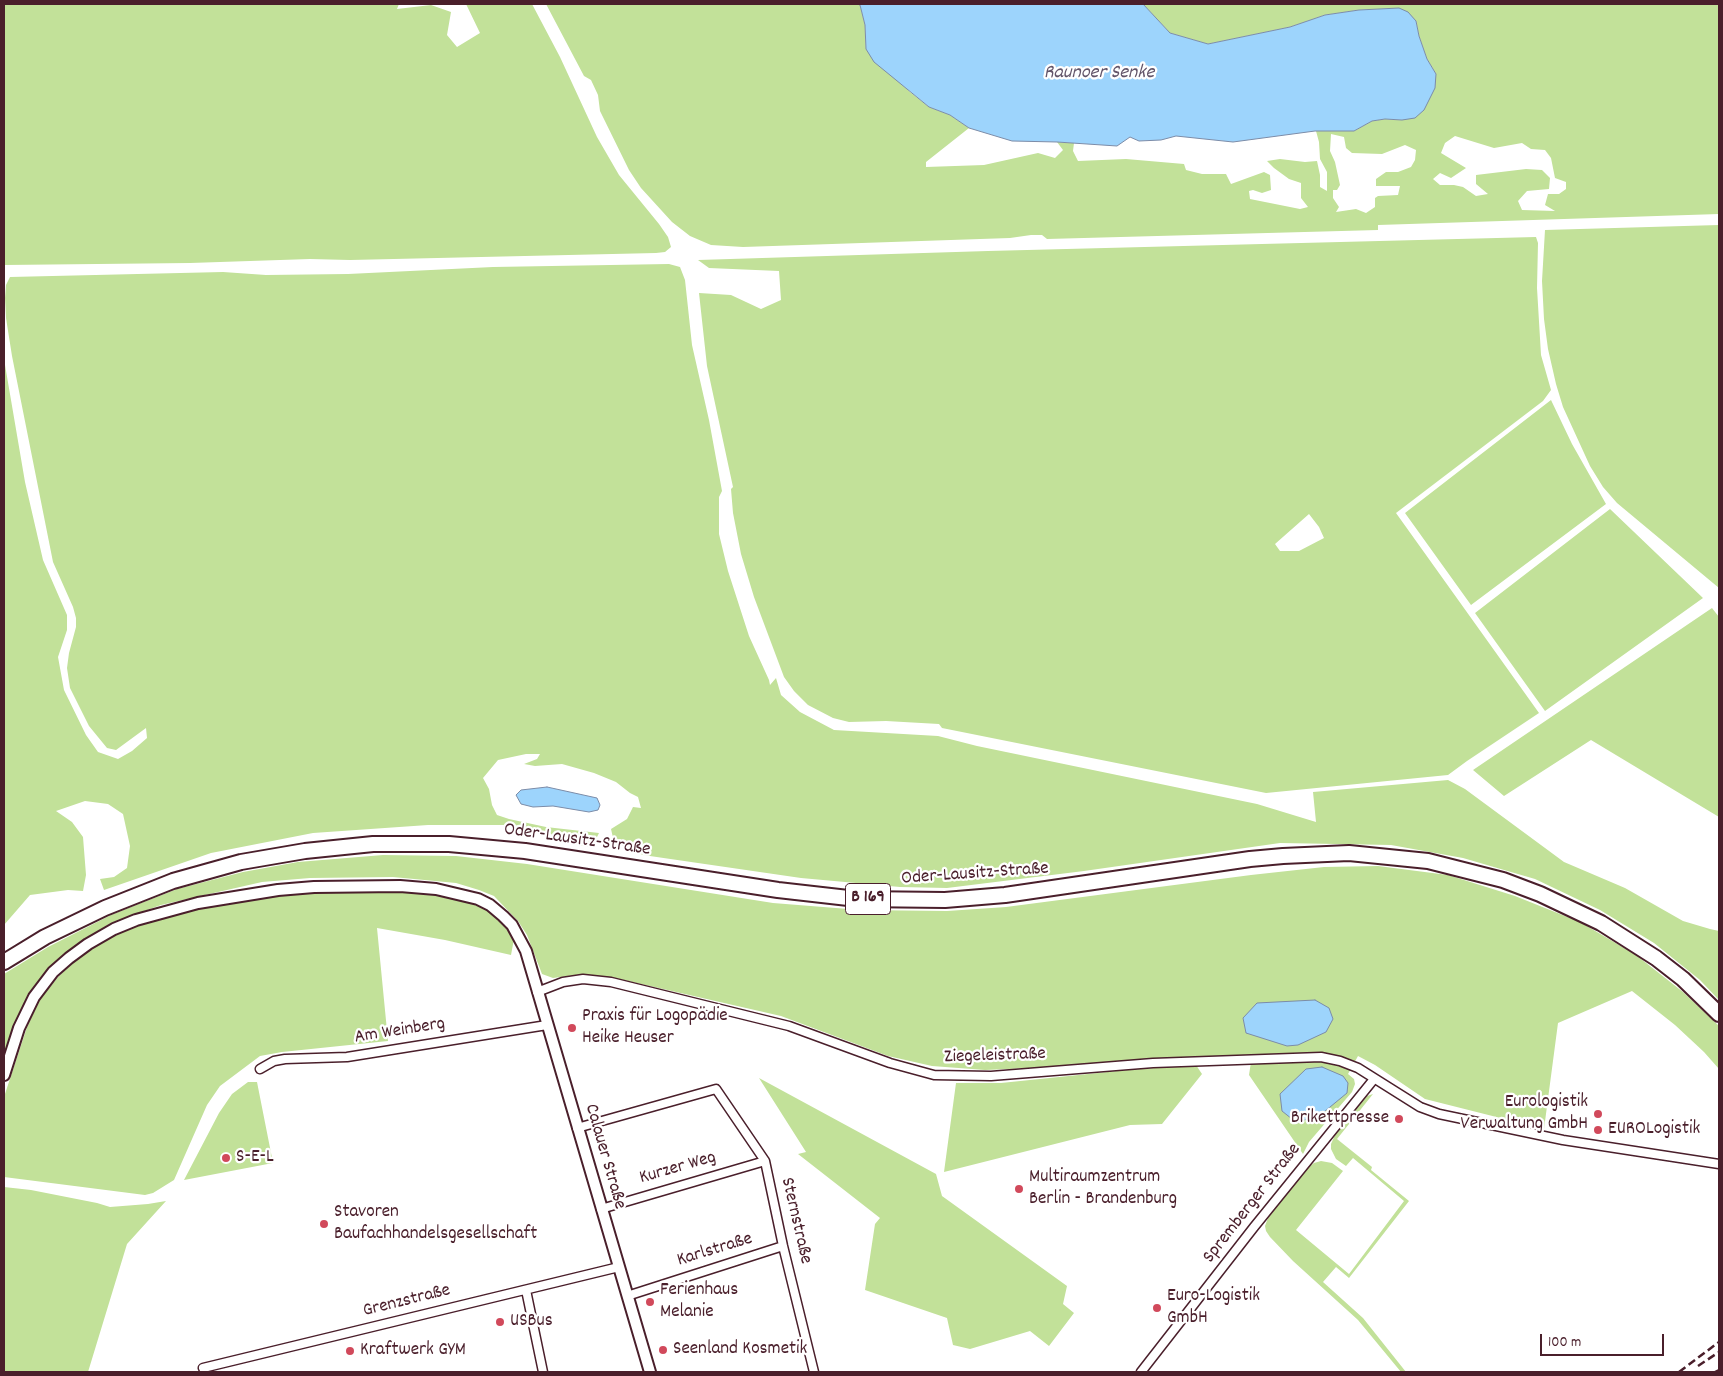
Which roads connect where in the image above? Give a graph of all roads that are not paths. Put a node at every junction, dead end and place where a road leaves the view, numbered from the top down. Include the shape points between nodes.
1 (4, 962) edge
2 (537, 992) junction
3 (1719, 1014) edge
4 (547, 1025) junction
5 (260, 1069) dead end
6 (4, 1075) edge
7 (1374, 1079) junction
8 (577, 1128) junction
9 (765, 1161) junction
10 (1719, 1164) edge
11 (601, 1209) junction
12 (783, 1246) junction
13 (619, 1267) junction
14 (526, 1290) junction
15 (627, 1296) junction
16 (203, 1368) dead end
17 (543, 1372) edge
18 (650, 1372) edge
19 (814, 1372) edge
20 (1141, 1372) edge

1 - 3 highway, Oder-Lausitz-Straße / B 169 via 105,908 173,881 241,862 373,844 449,844 525,851 778,890 856,899 916,900 1005,895 1250,859 1349,853 1428,861 1503,880 1540,894 1601,923 1642,949 1683,979
2 - 4 street, Calauer Straße
2 - 6 street, Calauer Straße via 526,951 512,925 490,905 478,899 436,889 390,886 278,890 198,903 136,920 88,944 53,972 34,997 19,1028
2 - 7 street, Ziegeleistraße via 563,982 583,979 611,982 789,1026 890,1063 934,1075 991,1076 1153,1063 1321,1057 1358,1068
4 - 5 street, Am Weinberg via 347,1057 285,1059
4 - 8 street, Calauer Straße
7 - 10 street via 1420,1107 1439,1114 1562,1140
7 - 20 street, Spremberger Straße
8 - 9 street, Sternstraße via 716,1089
8 - 11 street, Calauer Straße
9 - 11 street, Kurzer Weg
9 - 12 street, Sternstraße
11 - 13 street, Calauer Straße
12 - 15 street, Karlstraße
12 - 19 street, Sternstraße
13 - 14 street, Grenzstraße
13 - 15 street, Calauer Straße
14 - 16 street, Grenzstraße
14 - 17 street
15 - 18 street, Calauer Straße

